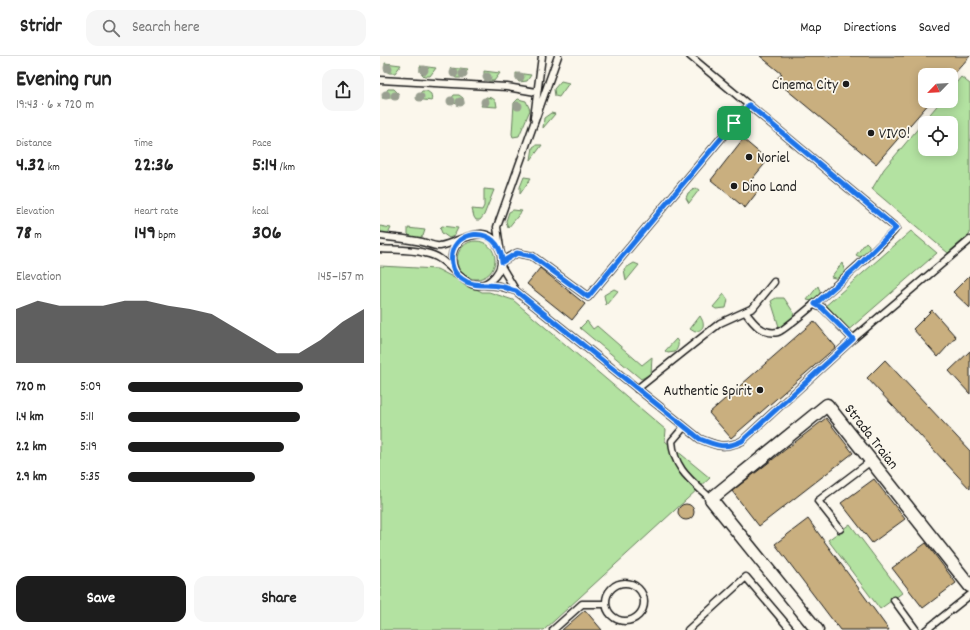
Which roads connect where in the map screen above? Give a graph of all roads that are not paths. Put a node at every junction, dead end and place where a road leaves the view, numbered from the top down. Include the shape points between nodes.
1 (542, 56) edge
2 (558, 56) edge
3 (690, 56) edge
4 (380, 80) edge
5 (536, 92) junction
6 (749, 105) junction
7 (533, 128) junction
8 (380, 236) edge
9 (464, 237) junction
10 (970, 240) edge
11 (380, 249) edge
12 (501, 254) junction
13 (501, 264) junction
14 (456, 274) junction
15 (774, 282) dead end
16 (475, 284) junction
17 (516, 291) junction
18 (815, 304) junction
19 (746, 313) junction
20 (853, 339) junction
21 (637, 389) junction
22 (684, 427) junction
23 (871, 461) junction
24 (711, 499) junction
25 (840, 529) dead end
26 (970, 586) edge
27 (970, 596) edge
28 (894, 600) dead end
29 (606, 604) junction
30 (553, 630) edge
31 (688, 630) edge
32 (791, 630) edge
33 (817, 630) edge
34 (916, 630) edge
35 (926, 630) edge

1 - 5 lane
2 - 7 lane
3 - 6 lane
4 - 5 lane via 508,87
5 - 7 lane
6 - 13 lane via 588,297 532,256 517,253
6 - 18 lane via 896,228
7 - 12 lane via 497,227
8 - 9 lane via 439,247
9 - 12 lane via 479,234 487,236 494,240
9 - 14 lane via 457,242 451,258
10 - 20 lane
11 - 14 lane via 426,253 440,259
12 - 13 lane
13 - 16 lane via 494,278 482,284
13 - 17 lane
14 - 16 lane
15 - 19 lane
16 - 17 lane via 499,286
17 - 21 lane
18 - 19 lane via 780,332 769,333 760,328
18 - 20 lane
19 - 21 lane via 720,323
20 - 22 lane via 742,441 732,446 721,447 700,439
21 - 22 lane
22 - 24 lane via 672,442 673,456 680,469
23 - 24 street, Strada Traian via 827,405
23 - 25 lane via 818,501
23 - 26 street, Strada Traian
24 - 33 street
27 - 35 lane
28 - 34 lane
29 - 29 lane via 610,615 620,621 627,621 637,616 643,606 643,600 637,588 619,584 609,592
29 - 30 lane via 582,604
31 - 32 lane via 746,577

